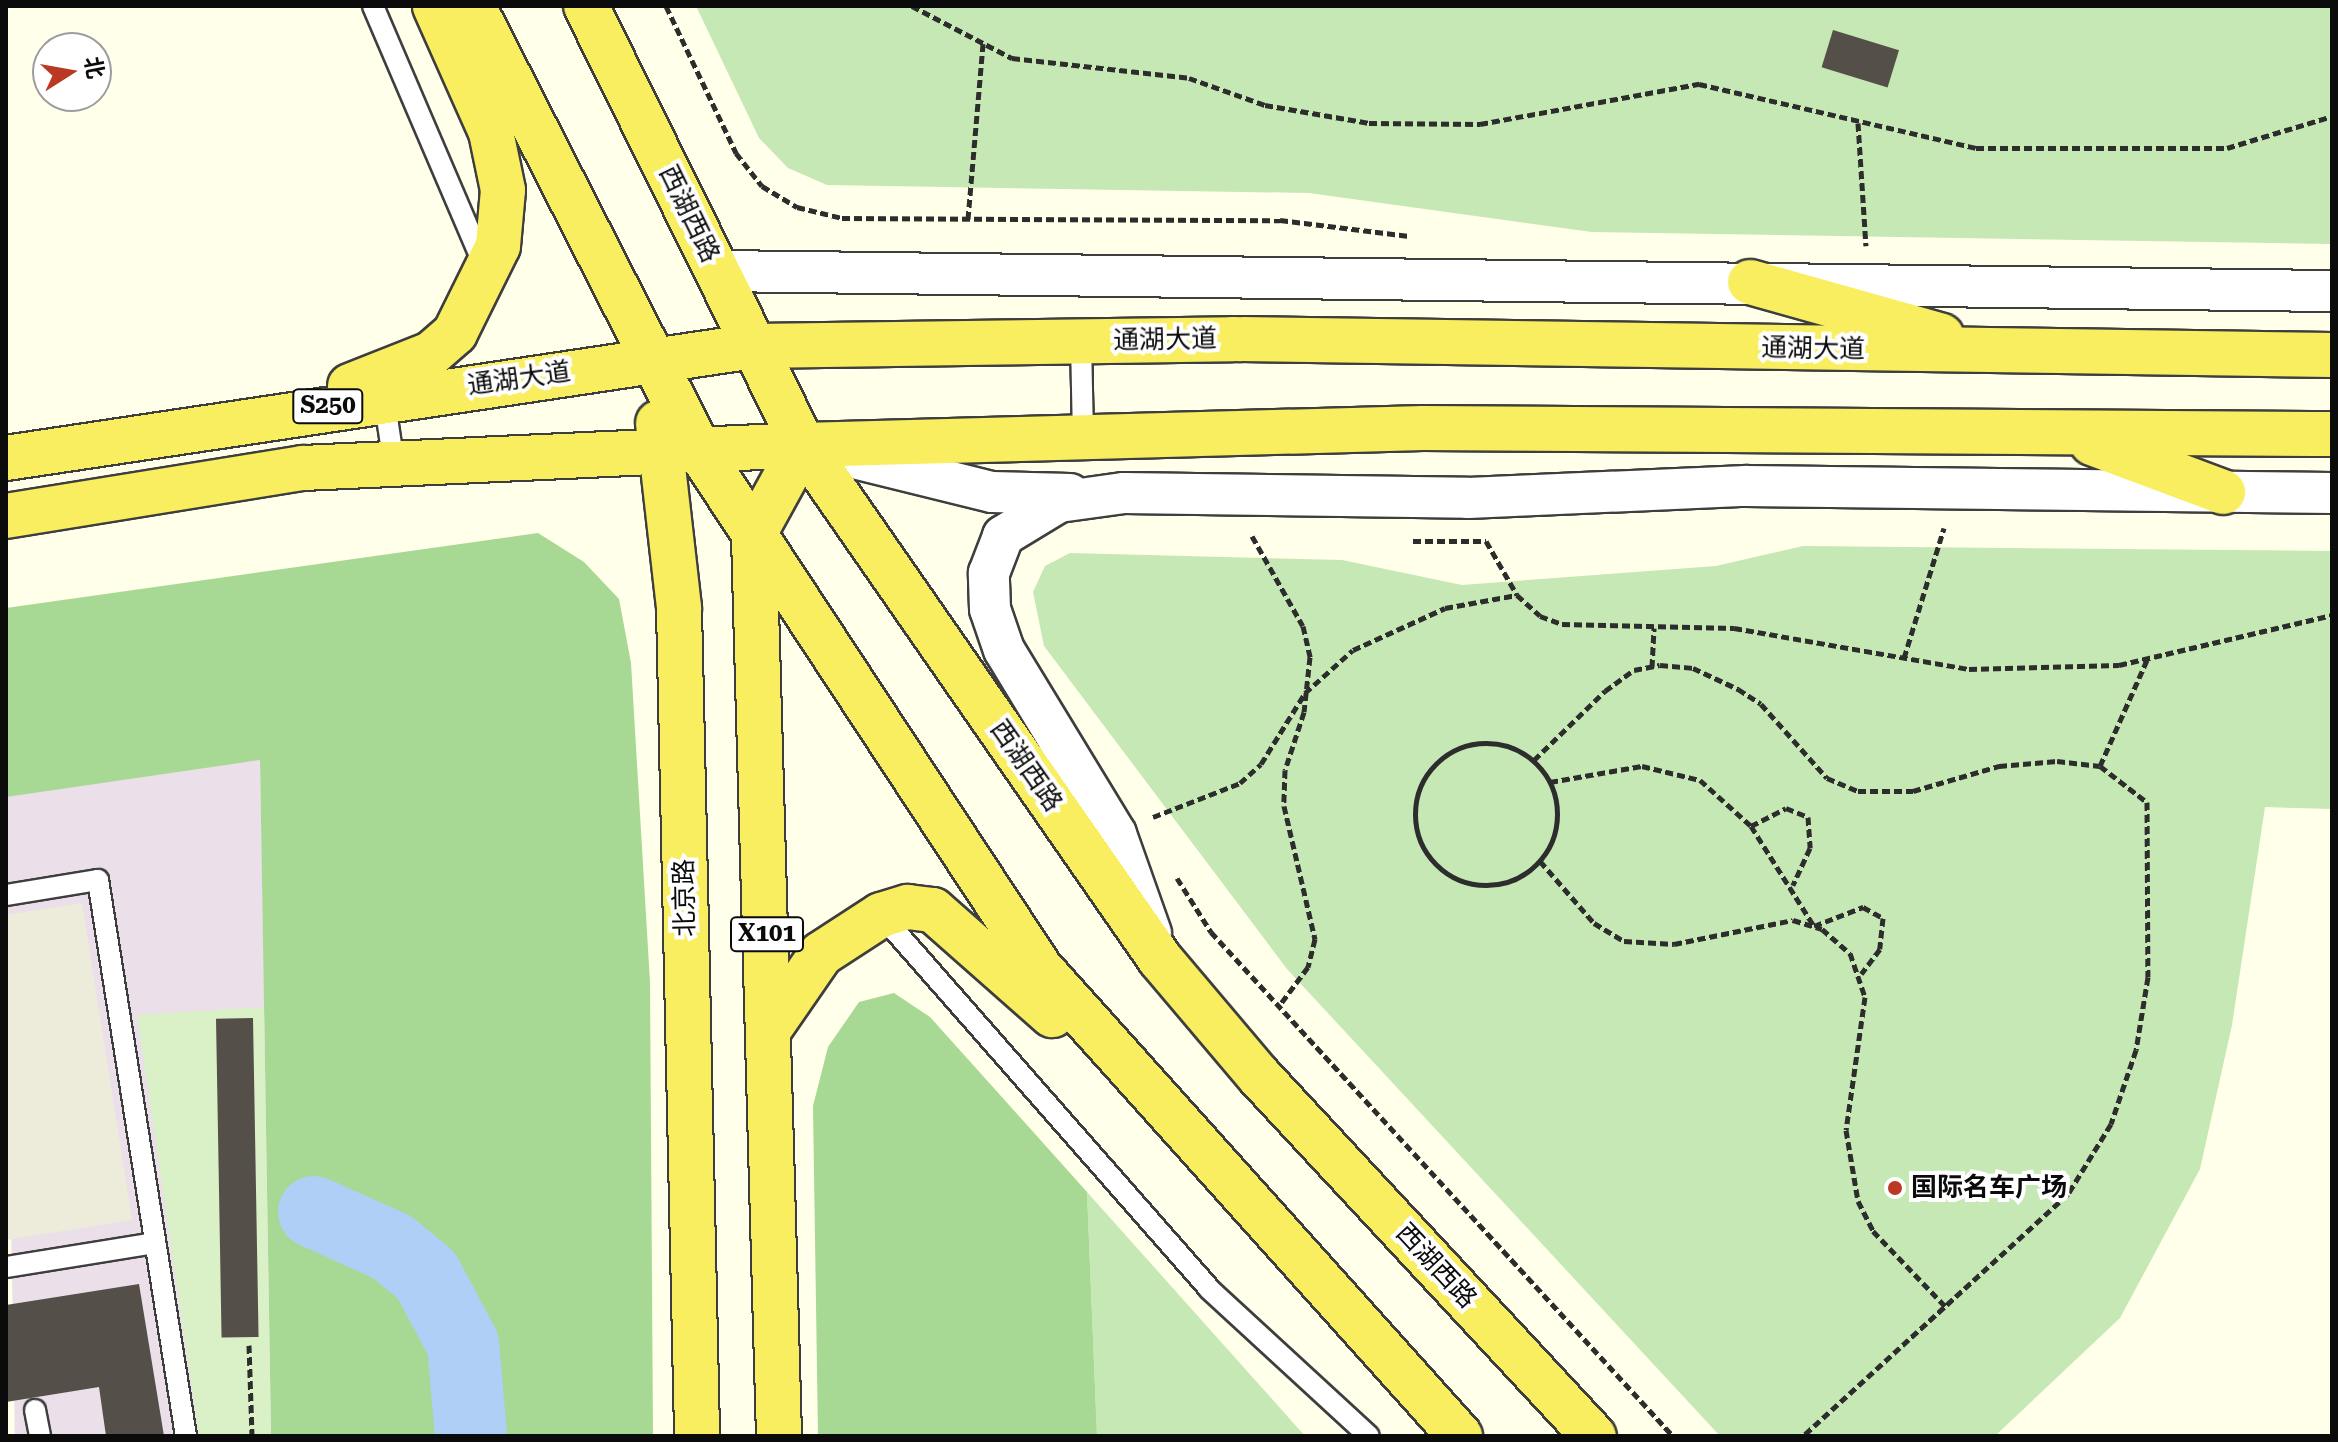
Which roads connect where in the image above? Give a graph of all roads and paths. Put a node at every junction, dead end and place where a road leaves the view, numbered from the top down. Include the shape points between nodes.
1 (373, 6) edge
2 (435, 6) edge
3 (473, 6) edge
4 (586, 6) edge
5 (666, 6) edge
6 (912, 6) edge
7 (983, 44) junction
8 (2332, 116) edge
9 (1858, 123) junction
10 (968, 219) junction
11 (1427, 238) dead end
12 (1866, 250) dead end
13 (717, 271) junction
14 (487, 273) junction
15 (1750, 282) junction
16 (2332, 291) edge
17 (1081, 341) junction
18 (754, 346) junction
19 (1999, 351) junction
20 (2332, 355) edge
21 (651, 361) junction
22 (384, 398) junction
23 (282, 413) junction
24 (2064, 432) junction
25 (2332, 434) edge
26 (1083, 437) junction
27 (803, 445) junction
28 (680, 451) junction
29 (6, 458) edge
30 (394, 464) junction
31 (2223, 492) junction
32 (2332, 493) edge
33 (1097, 494) junction
34 (6, 516) edge
35 (1946, 523) dead end
36 (1249, 531) dead end
37 (754, 534) junction
38 (1407, 539) dead end
39 (1502, 540) dead end
40 (1486, 541) junction
41 (1517, 595) junction
42 (2332, 615) edge
43 (1654, 628) junction
44 (1904, 658) junction
45 (2147, 659) junction
46 (1652, 667) junction
47 (1305, 693) junction
48 (1534, 760) junction
49 (2100, 766) junction
50 (1550, 782) junction
51 (1141, 822) dead end
52 (1751, 826) junction
53 (1540, 861) junction
54 (1169, 866) dead end
55 (1793, 885) junction
56 (6, 895) edge
57 (881, 915) junction
58 (1814, 926) junction
59 (1160, 959) junction
60 (1861, 974) junction
61 (1278, 1006) junction
62 (770, 1028) junction
63 (1127, 1069) junction
64 (155, 1243) junction
65 (6, 1267) edge
66 (1945, 1306) junction
67 (249, 1345) dead end
68 (35, 1410) dead end
69 (40, 1436) edge
70 (186, 1436) edge
71 (252, 1436) edge
72 (697, 1436) edge
73 (779, 1436) edge
74 (1369, 1436) edge
75 (1460, 1436) edge
76 (1594, 1436) edge
77 (1673, 1436) edge
78 (1803, 1436) edge

1 - 14 lane
2 - 14 main road via 491,132 503,190 498,246
3 - 21 main road
4 - 13 main road, 西湖西路
5 - 10 path via 736,153 762,186 797,207 842,218
6 - 7 path
7 - 9 path via 1012,58 1189,78 1265,105 1369,123 1480,124 1699,84
7 - 10 path
8 - 9 path via 2227,148 2092,153 1976,148
9 - 12 path
10 - 11 path via 1280,220
13 - 15 street
13 - 18 main road, 西湖西路
14 - 23 main road via 455,333 431,354
15 - 16 street
15 - 19 main road
17 - 18 main road, 通湖大道
17 - 19 main road, 通湖大道
17 - 26 lane
18 - 21 main road, 通湖大道
18 - 27 main road, 西湖西路
19 - 20 main road, 通湖大道
21 - 22 main road, 通湖大道 / S250
21 - 28 main road
22 - 23 main road, 通湖大道 / S250
22 - 30 lane
23 - 29 main road, 通湖大道 / S250
24 - 25 main road
24 - 26 main road via 1423,428
24 - 31 main road
26 - 27 main road
27 - 28 main road, S250
27 - 33 street via 992,492
27 - 37 main road
27 - 59 main road, 西湖西路
28 - 30 main road, S250
28 - 37 main road
28 - 72 main road, 北京路
30 - 34 main road, S250 via 303,468
31 - 32 street
31 - 33 street via 1746,486 1468,498
33 - 59 street via 1059,502 1003,536 989,573 990,609 1004,650 1116,834
35 - 44 path
36 - 47 path via 1303,626 1310,657
37 - 62 main road, X101
37 - 63 main road via 1040,968
38 - 40 path via 1436,545
39 - 40 path
40 - 41 path
41 - 43 path via 1540,616 1562,624
41 - 47 path via 1445,608 1396,629 1353,650
42 - 45 path
43 - 44 path via 1734,628
43 - 46 path
44 - 45 path via 1969,669 2119,665
45 - 49 path
46 - 48 path via 1634,670 1605,691
46 - 49 path via 1693,668 1738,689 1761,704 1827,778 1858,791 1913,791 2023,762
47 - 51 path via 1261,764 1240,783
47 - 61 path via 1285,770 1284,806 1315,939 1308,967
48 - 50 path
48 - 53 path via 1489,742 1442,757 1426,776 1415,824 1438,867 1468,882 1501,884
49 - 66 path via 2135,788 2150,820 2148,977 2136,1050 2111,1124 2068,1194
50 - 52 path via 1602,769 1672,770 1700,780
50 - 53 path via 1558,821
52 - 55 path
52 - 55 path via 1786,808 1808,817 1810,848
53 - 58 path via 1594,923 1624,941 1674,944 1793,920
54 - 61 path via 1211,932
55 - 58 path
56 - 64 lane via 98,880
57 - 62 main road via 821,954
57 - 63 main road via 908,907 933,910 1056,1019
57 - 74 lane via 1209,1289
58 - 60 path via 1850,953
58 - 60 path via 1875,908 1886,929
59 - 76 main road, 西湖西路 via 1259,1076
60 - 66 path via 1864,1018 1846,1130 1850,1172 1873,1231
61 - 77 path
62 - 73 main road, X101
63 - 75 main road
64 - 65 lane
64 - 70 lane
66 - 78 path
67 - 71 path
68 - 69 lane

